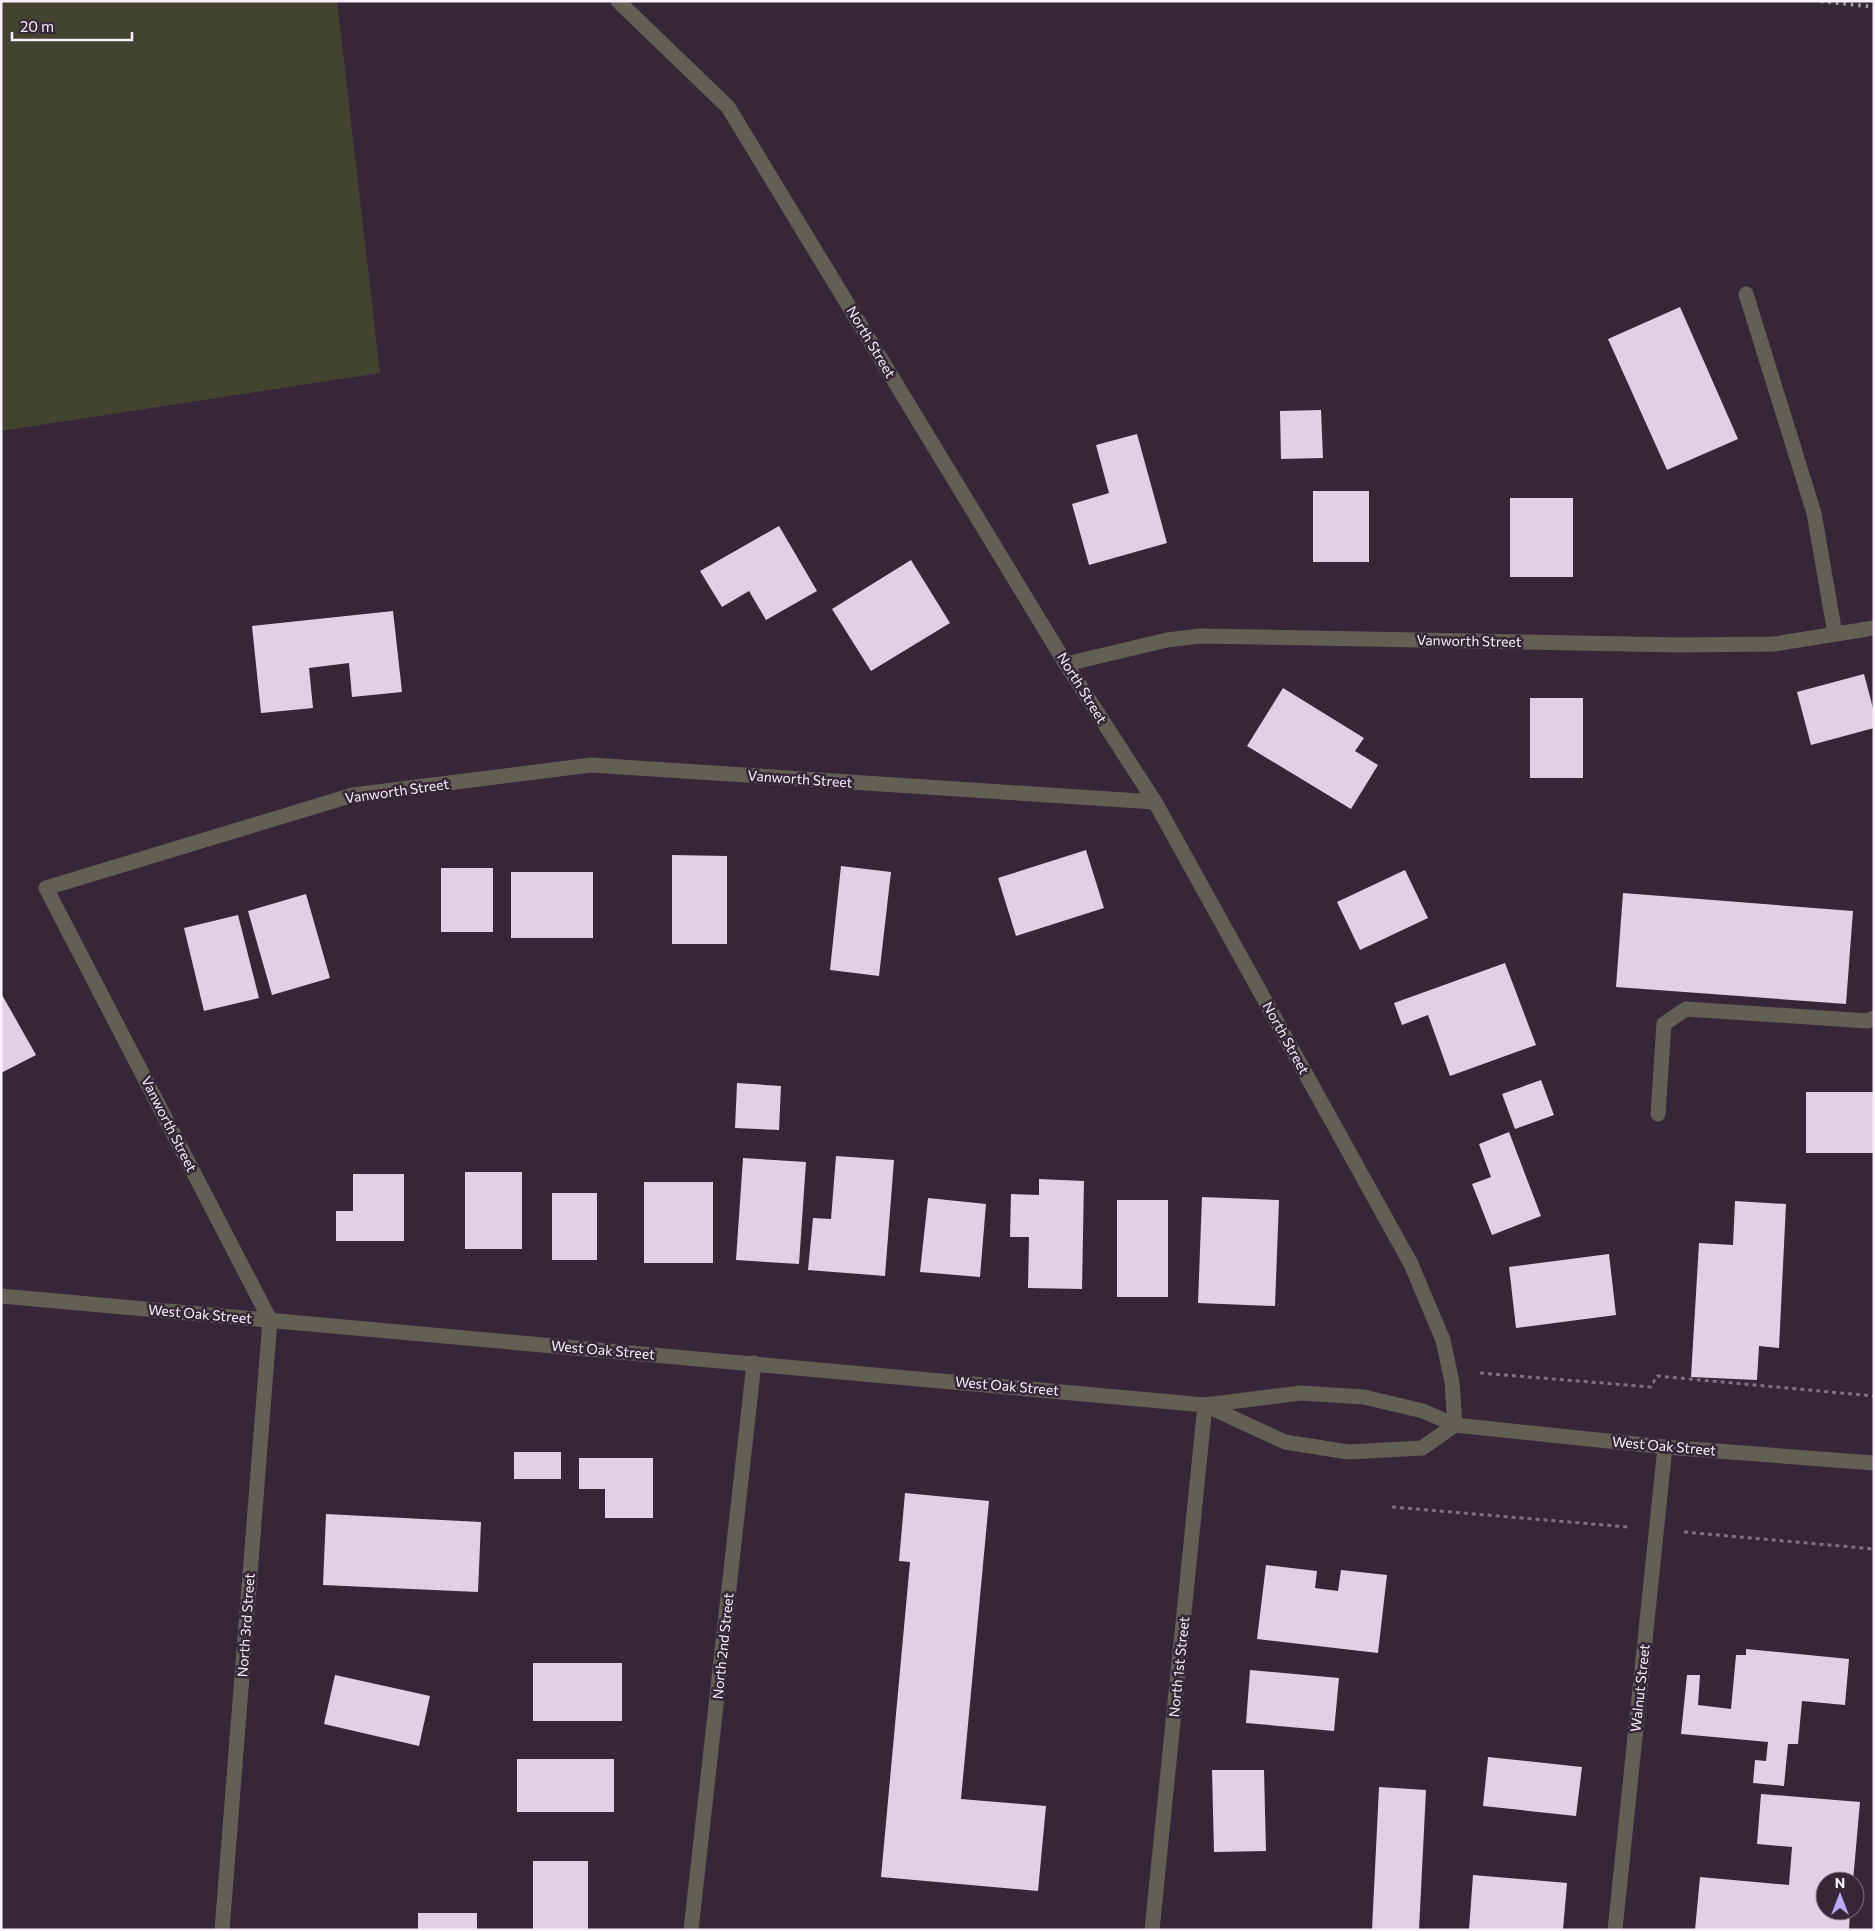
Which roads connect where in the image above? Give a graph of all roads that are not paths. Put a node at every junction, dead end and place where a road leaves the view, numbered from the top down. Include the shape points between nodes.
1 (618, 1) edge
2 (1746, 294) dead end
3 (1874, 628) edge
4 (1835, 634) junction
5 (1066, 664) junction
6 (1155, 802) junction
7 (1874, 1018) edge
8 (1658, 1114) dead end
9 (1, 1296) edge
10 (270, 1320) junction
11 (754, 1363) junction
12 (1205, 1404) junction
13 (1455, 1425) junction
14 (1665, 1447) junction
15 (1874, 1463) edge
16 (222, 1930) edge
17 (692, 1930) edge
18 (1152, 1930) edge
19 (1615, 1930) edge

1 - 5 street, North Street via 728,107
2 - 4 street via 1814,513
3 - 4 street, Vanworth Street
4 - 5 street, Vanworth Street via 1774,644 1680,645 1200,636 1166,640
5 - 6 street, North Street
6 - 10 street, Vanworth Street via 591,765 353,795 46,888
6 - 13 street, North Street via 1411,1264 1443,1340 1452,1382
7 - 8 street via 1868,1021 1686,1009 1664,1024
9 - 10 street, West Oak Street
10 - 11 street, West Oak Street
10 - 16 street, North 3rd Street
11 - 12 street, West Oak Street
11 - 17 street, North 2nd Street
12 - 13 street, West Oak Street via 1301,1393 1364,1396 1423,1411
12 - 13 street, West Oak Street via 1285,1442 1348,1452 1422,1448
12 - 18 street, North 1st Street
13 - 14 street, West Oak Street
14 - 15 street, West Oak Street
14 - 19 street, Walnut Street

